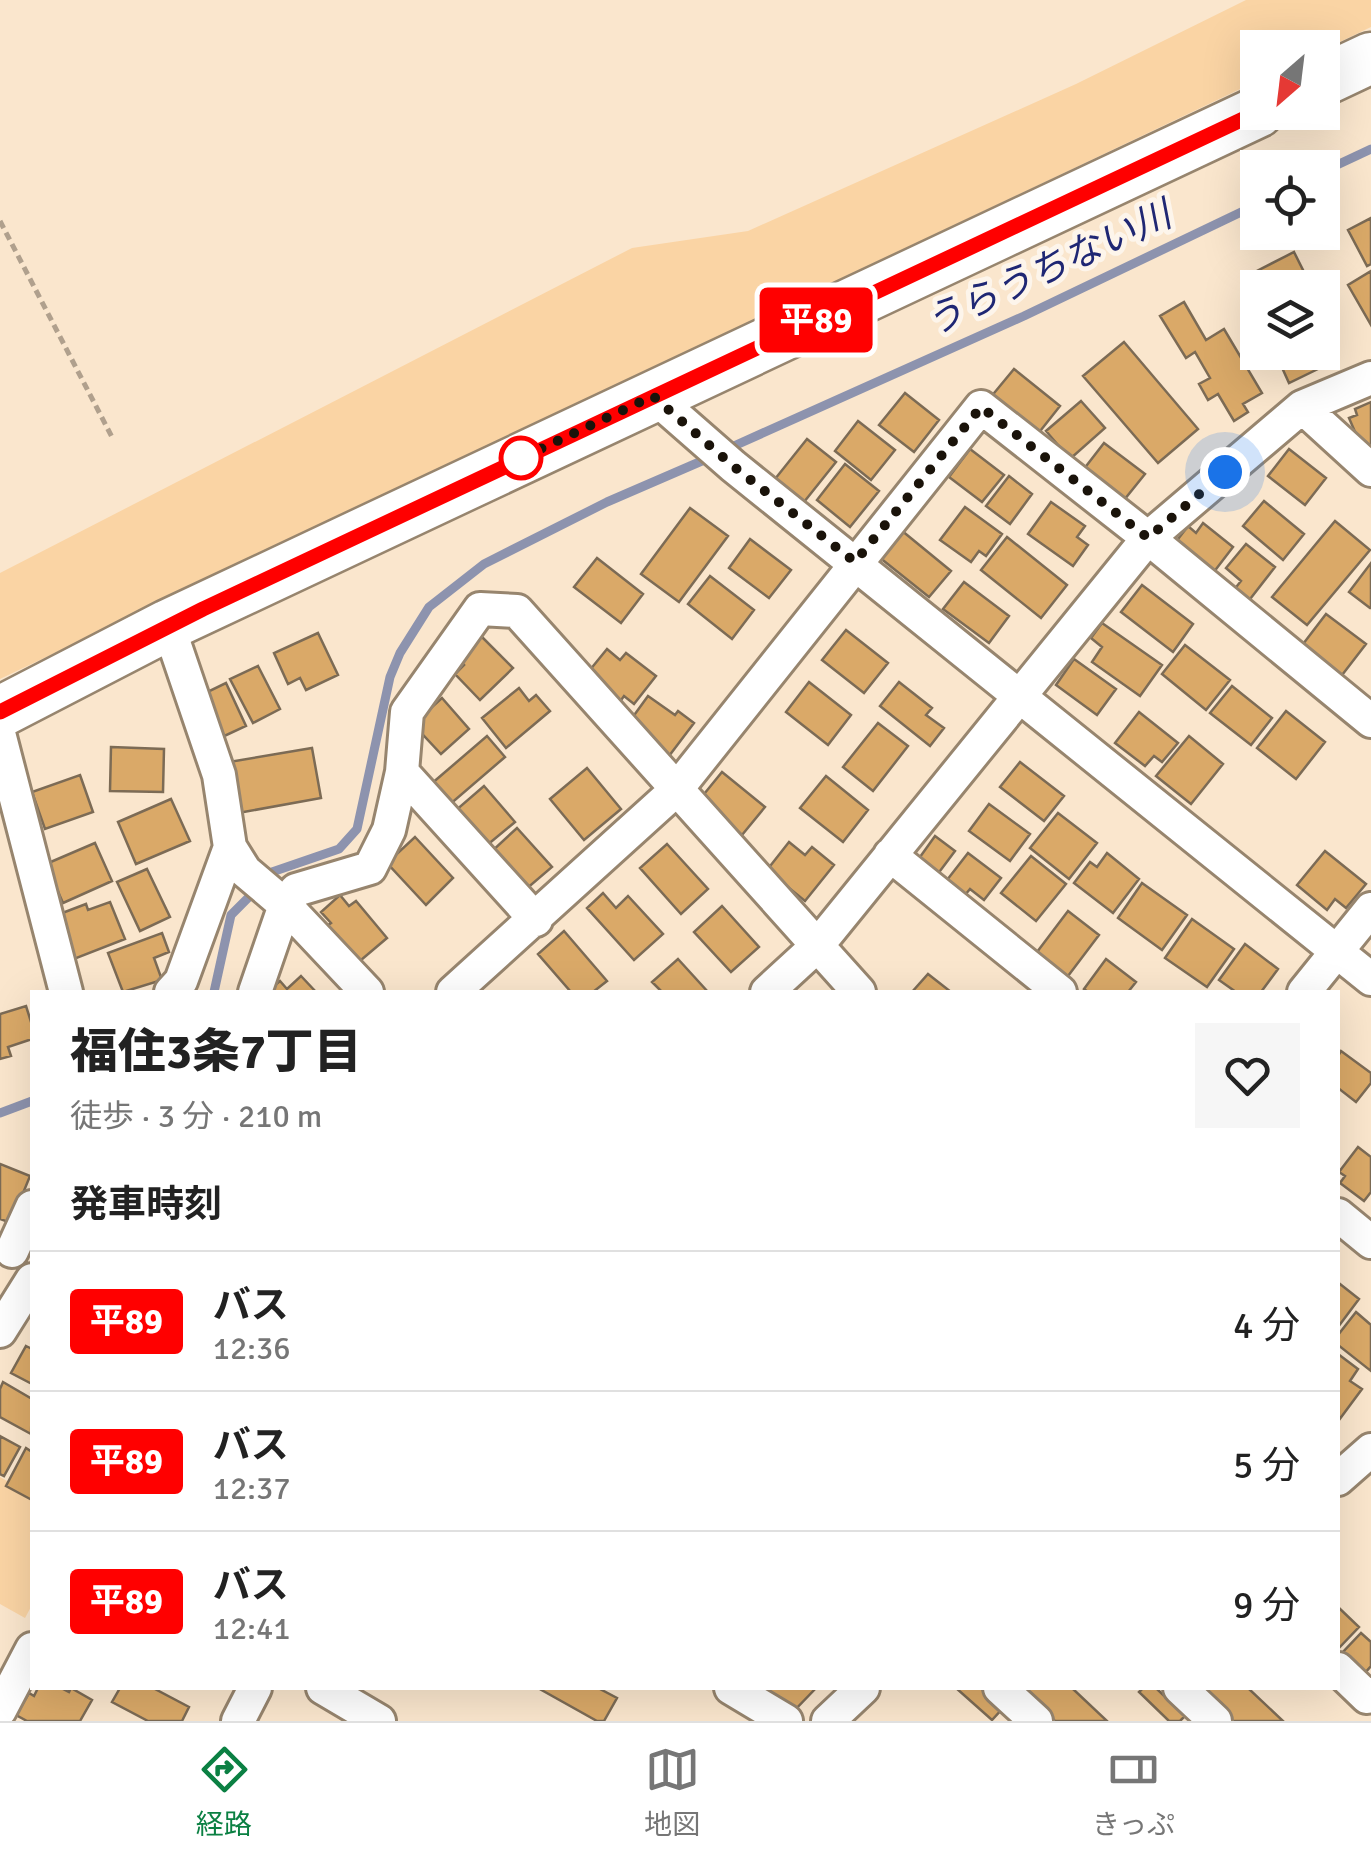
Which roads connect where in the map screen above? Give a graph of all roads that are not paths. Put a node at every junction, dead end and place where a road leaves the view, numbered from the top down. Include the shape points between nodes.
1 (1371, 58) edge
2 (1340, 73) edge
3 (1240, 120) edge
4 (1371, 378) edge
5 (653, 396) junction
6 (1302, 407) junction
7 (1371, 470) edge
8 (1148, 538) junction
9 (855, 562) junction
10 (168, 625) junction
11 (1019, 695) junction
12 (0, 712) edge
13 (1371, 721) edge
14 (0, 737) edge
15 (402, 772) junction
16 (676, 790) junction
17 (890, 855) junction
18 (237, 860) junction
19 (281, 901) junction
20 (1371, 909) edge
21 (536, 920) junction
22 (817, 946) junction
23 (1336, 951) junction
24 (1371, 979) edge
25 (65, 990) edge
26 (173, 990) edge
27 (256, 990) edge
28 (365, 990) edge
29 (455, 990) edge
30 (769, 990) edge
31 (857, 990) edge
32 (1058, 990) edge
33 (1306, 990) edge
34 (30, 1212) edge
35 (1340, 1217) edge
36 (1371, 1242) edge
37 (15, 1252) edge
38 (30, 1283) edge
39 (0, 1331) edge
40 (1371, 1450) edge
41 (1340, 1477) edge
42 (30, 1653) edge
43 (1340, 1672) edge
44 (254, 1690) edge
45 (326, 1690) edge
46 (734, 1690) edge
47 (1002, 1690) edge
48 (1182, 1690) edge
49 (1361, 1704) edge
50 (0, 1710) edge
51 (238, 1721) edge
52 (379, 1721) edge
53 (786, 1721) edge
54 (1036, 1721) edge
55 (1214, 1721) edge

1 - 2 main road
3 - 5 main road
4 - 6 street
5 - 9 street
5 - 10 main road
6 - 7 street
6 - 8 street
8 - 9 street via 981,407
8 - 11 street
8 - 13 street
9 - 11 street
9 - 16 street
10 - 12 main road
10 - 18 street via 219,775
11 - 17 street
11 - 23 street
14 - 25 street
15 - 16 street via 406,712 480,610 517,611
15 - 19 street via 390,830 370,868 296,890
15 - 21 street
16 - 21 street
16 - 22 street
17 - 22 street
17 - 32 street
18 - 19 street
18 - 26 street
19 - 27 street
19 - 28 street
20 - 23 street
21 - 29 street
22 - 30 street
22 - 31 street
23 - 24 street
23 - 33 street
34 - 37 street
35 - 36 street
38 - 39 street
40 - 41 street
42 - 50 street
43 - 49 street
44 - 51 street
45 - 52 street
46 - 53 street
47 - 54 street
48 - 55 street

